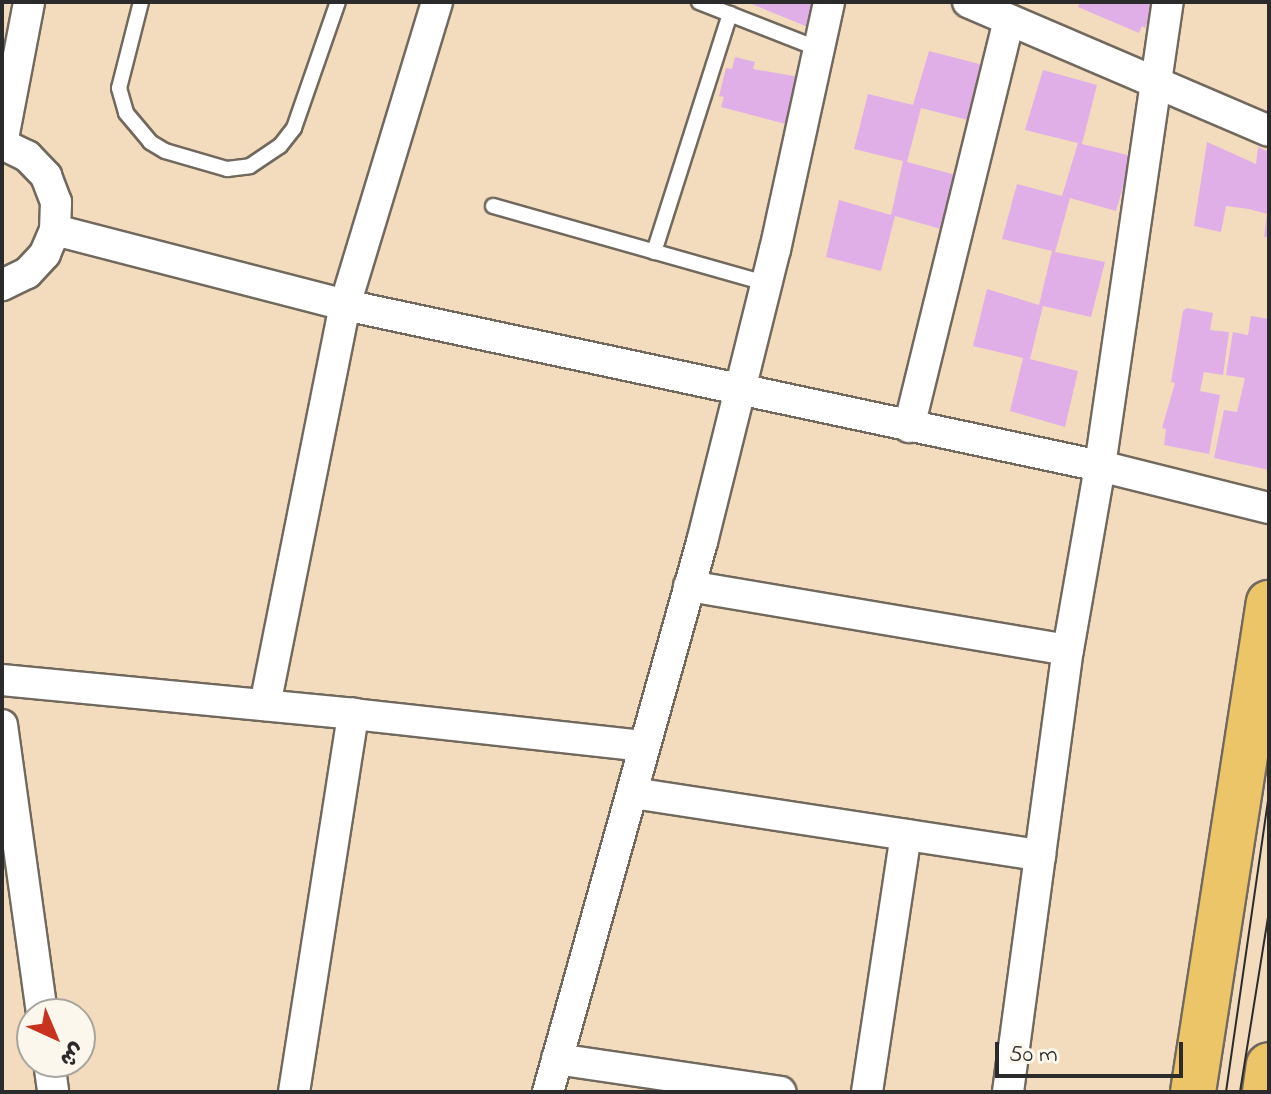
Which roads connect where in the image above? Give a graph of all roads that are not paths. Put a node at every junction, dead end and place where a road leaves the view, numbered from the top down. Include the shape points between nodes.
1 (29, 2) edge
2 (141, 2) edge
3 (338, 2) edge
4 (437, 2) edge
5 (699, 2) edge
6 (829, 2) edge
7 (968, 2) edge
8 (1168, 2) edge
9 (730, 14) junction
10 (1009, 20) junction
11 (819, 49) junction
12 (1156, 82) junction
13 (1269, 131) edge
14 (2, 144) edge
15 (493, 206) dead end
16 (55, 230) junction
17 (654, 252) junction
18 (766, 283) junction
19 (2, 285) edge
20 (345, 305) junction
21 (738, 391) junction
22 (909, 427) junction
23 (1100, 466) junction
24 (1269, 508) edge
25 (689, 586) junction
26 (1269, 603) edge
27 (1068, 650) junction
28 (2, 680) edge
29 (265, 705) junction
30 (353, 714) junction
31 (2, 725) edge
32 (643, 746) junction
33 (633, 793) junction
34 (906, 835) junction
35 (1040, 855) junction
36 (40, 998) edge
37 (557, 1059) junction
38 (1269, 1065) edge
39 (294, 1092) edge
40 (548, 1092) edge
41 (781, 1092) edge
42 (867, 1092) edge
43 (1008, 1092) edge
44 (1193, 1092) edge
45 (1265, 1092) edge

1 - 14 street
2 - 3 lane via 119,88 126,113 150,142 165,151 227,169 250,166 280,146 294,128
4 - 20 street
5 - 9 lane
6 - 11 street
7 - 10 street
8 - 12 street
9 - 11 lane
9 - 17 lane
10 - 12 street
10 - 22 street
11 - 18 street
12 - 13 street
12 - 23 street
14 - 16 street via 27,156 46,176 56,202
15 - 17 lane
16 - 19 street via 45,254 27,273
16 - 20 street
17 - 18 lane
18 - 21 street
20 - 21 street
20 - 29 street
21 - 22 street
21 - 25 street
22 - 23 street
23 - 24 street
23 - 27 street
25 - 27 street
25 - 32 street
26 - 44 main road
27 - 35 street
28 - 29 street
29 - 30 street
30 - 32 street
30 - 39 street
31 - 36 street
32 - 33 street
33 - 34 street
33 - 37 street
34 - 35 street
34 - 42 street
35 - 43 street
37 - 40 street
37 - 41 street
38 - 45 main road

